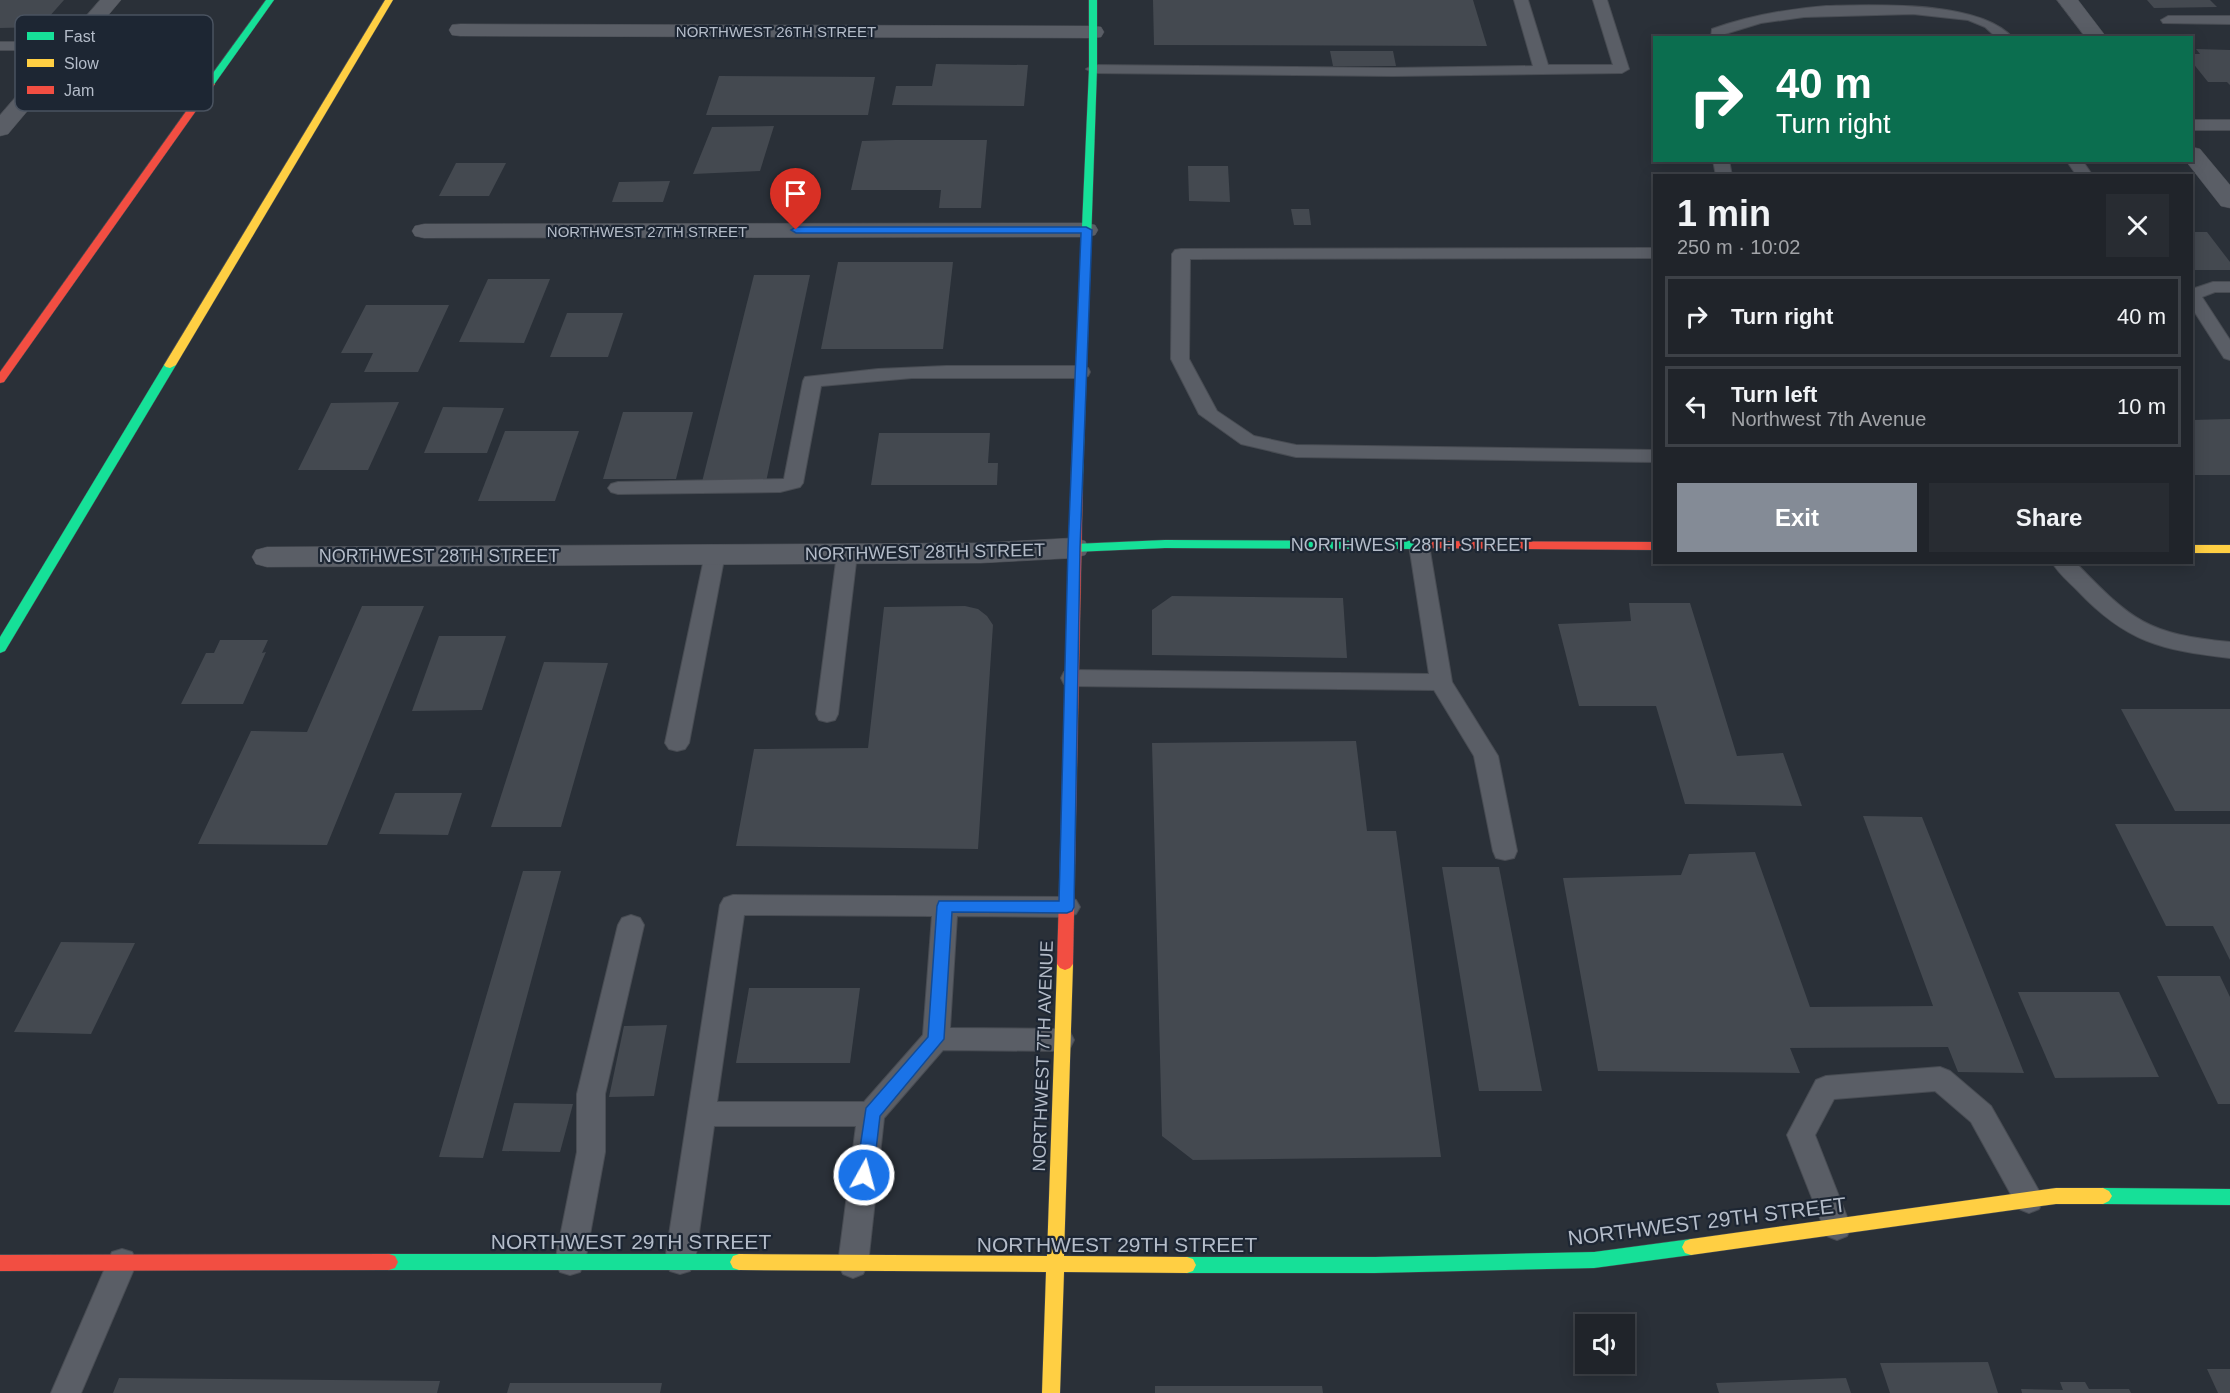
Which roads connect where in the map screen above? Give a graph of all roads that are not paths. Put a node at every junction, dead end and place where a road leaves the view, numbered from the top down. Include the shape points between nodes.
1 (111, 0) edge
2 (270, 0) edge
3 (389, 0) edge
4 (1093, 0) edge
5 (1521, 0) edge
6 (1600, 0) edge
7 (2067, 0) edge
8 (98, 15) edge
9 (2168, 20) dead end
10 (2230, 20) edge
11 (460, 30) dead end
12 (1093, 32) junction
13 (1718, 36) edge
14 (2004, 36) edge
15 (2095, 36) edge
16 (1093, 69) junction
17 (1542, 70) junction
18 (213, 80) edge
19 (15, 111) edge
20 (191, 111) edge
21 (2193, 125) edge
22 (2230, 125) edge
23 (0, 129) edge
24 (2193, 155) edge
25 (2226, 191) edge
26 (1086, 230) junction
27 (424, 231) dead end
28 (1653, 253) edge
29 (2230, 287) edge
30 (2193, 295) edge
31 (2193, 297) edge
32 (2230, 354) edge
33 (1081, 372) junction
34 (0, 380) edge
35 (1653, 456) edge
36 (618, 488) dead end
37 (1419, 545) junction
38 (1653, 546) edge
39 (1074, 548) junction
40 (2193, 549) edge
41 (2230, 549) edge
42 (715, 554) junction
43 (847, 554) junction
44 (267, 557) dead end
45 (2064, 564) edge
46 (0, 648) edge
47 (2230, 650) edge
48 (1071, 678) junction
49 (1441, 682) junction
50 (827, 714) dead end
51 (677, 743) dead end
52 (1505, 851) dead end
53 (945, 906) junction
54 (1067, 907) junction
55 (631, 925) dead end
56 (936, 1039) junction
57 (1061, 1040) junction
58 (702, 1114) junction
59 (872, 1114) junction
60 (2230, 1197) edge
61 (2029, 1200) junction
62 (1837, 1227) junction
63 (680, 1261) junction
64 (122, 1262) junction
65 (570, 1262) junction
66 (0, 1263) edge
67 (854, 1264) junction
68 (1054, 1264) junction
69 (66, 1393) edge
70 (1051, 1393) edge

1 - 8 street
2 - 18 main road
3 - 46 main road
4 - 12 main road, NORTHWEST 7TH AVENUE
5 - 17 lane
6 - 17 lane via 1622,69
7 - 15 street
9 - 10 lane
11 - 12 street, NORTHWEST 26TH STREET
12 - 16 main road, NORTHWEST 7TH AVENUE
13 - 14 lane via 1717,32 1739,23 1789,12 1840,9 1929,10 1973,16
16 - 17 lane
16 - 26 main road, NORTHWEST 7TH AVENUE
19 - 23 street
20 - 34 main road
21 - 22 lane
24 - 25 street
26 - 27 street, NORTHWEST 27TH STREET
26 - 33 main road, NORTHWEST 7TH AVENUE
28 - 35 lane via 1180,254 1180,359 1209,414 1248,440 1296,451
29 - 30 lane via 2213,287
31 - 32 lane
33 - 36 lane via 976,372 812,381 793,483
33 - 39 main road, NORTHWEST 7TH AVENUE
37 - 38 main road, NORTHWEST 28TH STREET
37 - 39 main road, NORTHWEST 28TH STREET via 1164,544
37 - 49 lane
39 - 43 street, NORTHWEST 28TH STREET
39 - 48 main road, NORTHWEST 7TH AVENUE
40 - 41 main road
42 - 43 street, NORTHWEST 28TH STREET
42 - 44 street, NORTHWEST 28TH STREET
42 - 51 lane
43 - 50 lane
45 - 47 lane via 2105,606 2132,626 2188,646
48 - 49 lane
48 - 54 main road, NORTHWEST 7TH AVENUE
49 - 52 lane via 1486,756
53 - 54 lane
53 - 56 lane
53 - 58 lane via 733,905
54 - 57 main road, NORTHWEST 7TH AVENUE
55 - 65 lane via 591,1094 591,1152
56 - 57 lane
56 - 59 lane
57 - 68 main road, NORTHWEST 7TH AVENUE
58 - 59 lane
58 - 63 lane
59 - 67 lane
60 - 61 main road, NORTHWEST 29TH STREET via 2056,1196
61 - 62 main road, NORTHWEST 29TH STREET
61 - 62 lane via 1981,1114 1940,1079 1826,1088 1801,1136
62 - 68 main road, NORTHWEST 29TH STREET via 1594,1260 1384,1265
63 - 65 main road, NORTHWEST 29TH STREET
63 - 67 main road, NORTHWEST 29TH STREET
64 - 65 main road, NORTHWEST 29TH STREET
64 - 66 main road, NORTHWEST 29TH STREET
64 - 69 lane
67 - 68 main road, NORTHWEST 29TH STREET
68 - 70 main road, NORTHWEST 7TH AVENUE

